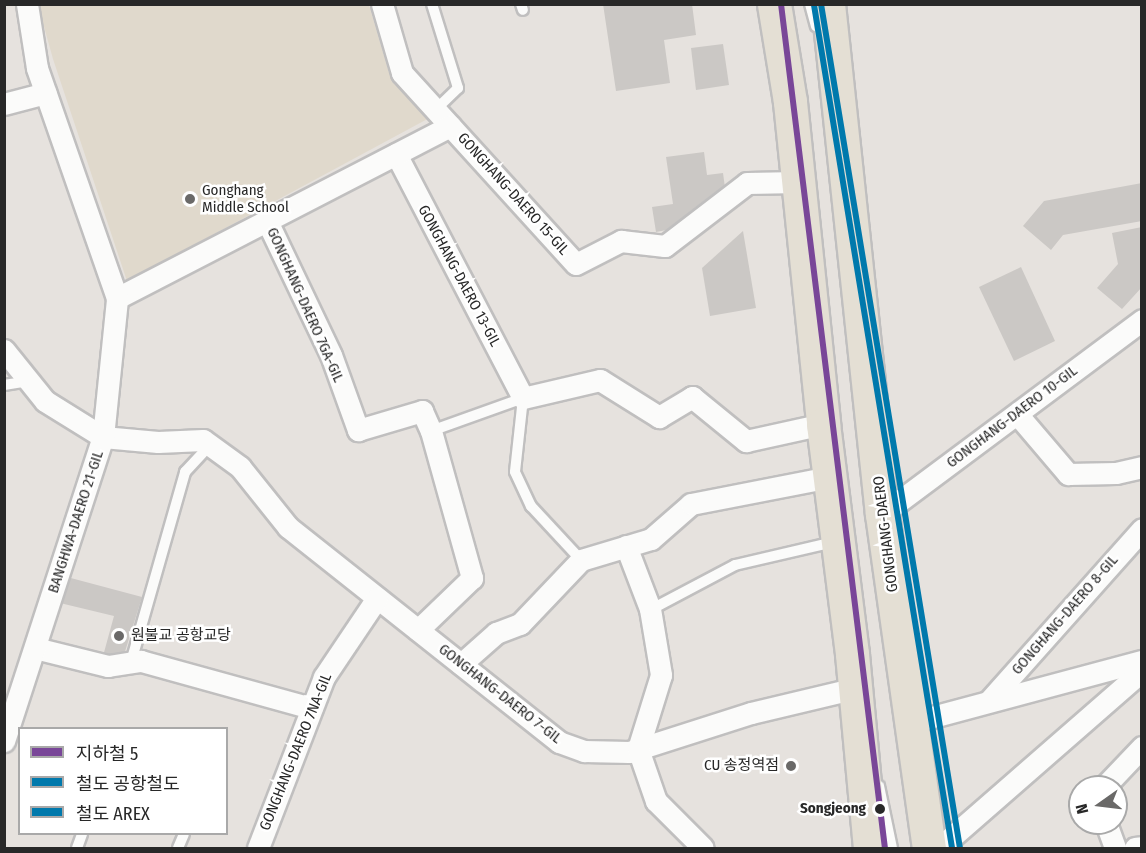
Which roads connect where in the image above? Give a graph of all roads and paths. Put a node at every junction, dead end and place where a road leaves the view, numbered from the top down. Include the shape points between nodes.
1 (27, 4) edge
2 (382, 4) edge
3 (432, 4) edge
4 (774, 4) edge
5 (810, 4) edge
6 (828, 4) edge
7 (46, 93) junction
8 (4, 104) edge
9 (435, 110) junction
10 (840, 120) junction
11 (450, 126) junction
12 (396, 154) junction
13 (798, 182) junction
14 (267, 220) junction
15 (117, 298) junction
16 (1142, 320) edge
17 (4, 350) edge
18 (29, 381) junction
19 (4, 385) edge
20 (523, 398) junction
21 (1017, 414) junction
22 (823, 424) junction
23 (431, 431) junction
24 (103, 437) junction
25 (210, 446) junction
26 (1142, 467) edge
27 (830, 477) junction
28 (882, 514) junction
29 (1142, 529) edge
30 (838, 540) junction
31 (626, 546) junction
32 (581, 560) junction
33 (377, 598) junction
34 (650, 610) junction
35 (418, 630) junction
36 (34, 648) junction
37 (852, 654) junction
38 (1142, 661) edge
39 (131, 662) junction
40 (461, 664) junction
41 (1142, 671) edge
42 (856, 688) junction
43 (989, 701) junction
44 (312, 708) junction
45 (910, 723) junction
46 (11, 733) edge
47 (1142, 747) edge
48 (638, 749) junction
49 (1115, 775) edge
50 (184, 835) edge
51 (1142, 847) edge
52 (178, 849) edge
53 (258, 849) edge
54 (703, 849) edge
55 (870, 849) edge
56 (892, 849) edge
57 (928, 849) edge
58 (939, 849) edge
59 (1135, 849) edge

1 - 7 street, BANGHWA-DAERO 21-GIL via 37,68
2 - 9 street, GONGHANG-DAERO 15-GIL via 402,73
3 - 9 lane via 458,88
4 - 13 main road
5 - 10 lane
6 - 10 main road, GONGHANG-DAERO
7 - 8 street
7 - 15 street, BANGHWA-DAERO 21-GIL
9 - 11 street, GONGHANG-DAERO 15-GIL
10 - 28 main road, GONGHANG-DAERO
11 - 12 street
11 - 13 street, GONGHANG-DAERO 15-GIL via 576,264 621,242 665,246 747,183
12 - 14 street
12 - 20 street, GONGHANG-DAERO 13-GIL
13 - 22 main road
14 - 15 street
14 - 23 street, GONGHANG-DAERO 7GA-GIL via 331,355 358,430 422,411
15 - 24 street, BANGHWA-DAERO 21-GIL
16 - 21 street, GONGHANG-DAERO 10-GIL
17 - 18 street
18 - 19 lane
18 - 24 street via 45,400
20 - 22 street via 600,380 659,417 692,397 746,441
20 - 23 lane
20 - 32 lane via 515,472 531,507
21 - 26 street via 1068,474 1116,473
21 - 28 street, GONGHANG-DAERO 10-GIL
22 - 27 main road
23 - 35 street, GONGHANG-DAERO 7GA-GIL via 472,578
24 - 25 street, GONGHANG-DAERO 7-GIL via 158,442 203,440
24 - 36 street, BANGHWA-DAERO 21-GIL
25 - 33 street, GONGHANG-DAERO 7-GIL via 240,467 288,527
25 - 39 lane via 186,472
27 - 30 main road
27 - 31 street via 691,504 651,539
28 - 45 main road, GONGHANG-DAERO
29 - 43 street, GONGHANG-DAERO 8-GIL
30 - 34 lane via 735,565
30 - 37 main road
31 - 32 street
31 - 34 street
32 - 40 street via 520,624 496,633
33 - 35 street, GONGHANG-DAERO 7-GIL
33 - 44 street, GONGHANG-DAERO 7NA-GIL via 324,677
34 - 48 street via 661,675
35 - 40 street, GONGHANG-DAERO 7-GIL
36 - 39 street via 108,666
36 - 46 street, BANGHWA-DAERO 21-GIL
37 - 42 main road
37 - 56 lane
38 - 43 street, GONGHANG-DAERO 8-GIL
39 - 44 street via 141,661
40 - 48 street, GONGHANG-DAERO 7-GIL via 559,742 584,751
41 - 58 street
42 - 48 street, GONGHANG-DAERO 7-GIL via 751,712
42 - 55 main road
43 - 45 street, GONGHANG-DAERO 8-GIL
44 - 53 street, GONGHANG-DAERO 7NA-GIL
45 - 57 main road, GONGHANG-DAERO
47 - 49 street
48 - 54 street via 656,801
50 - 52 lane
51 - 59 street

